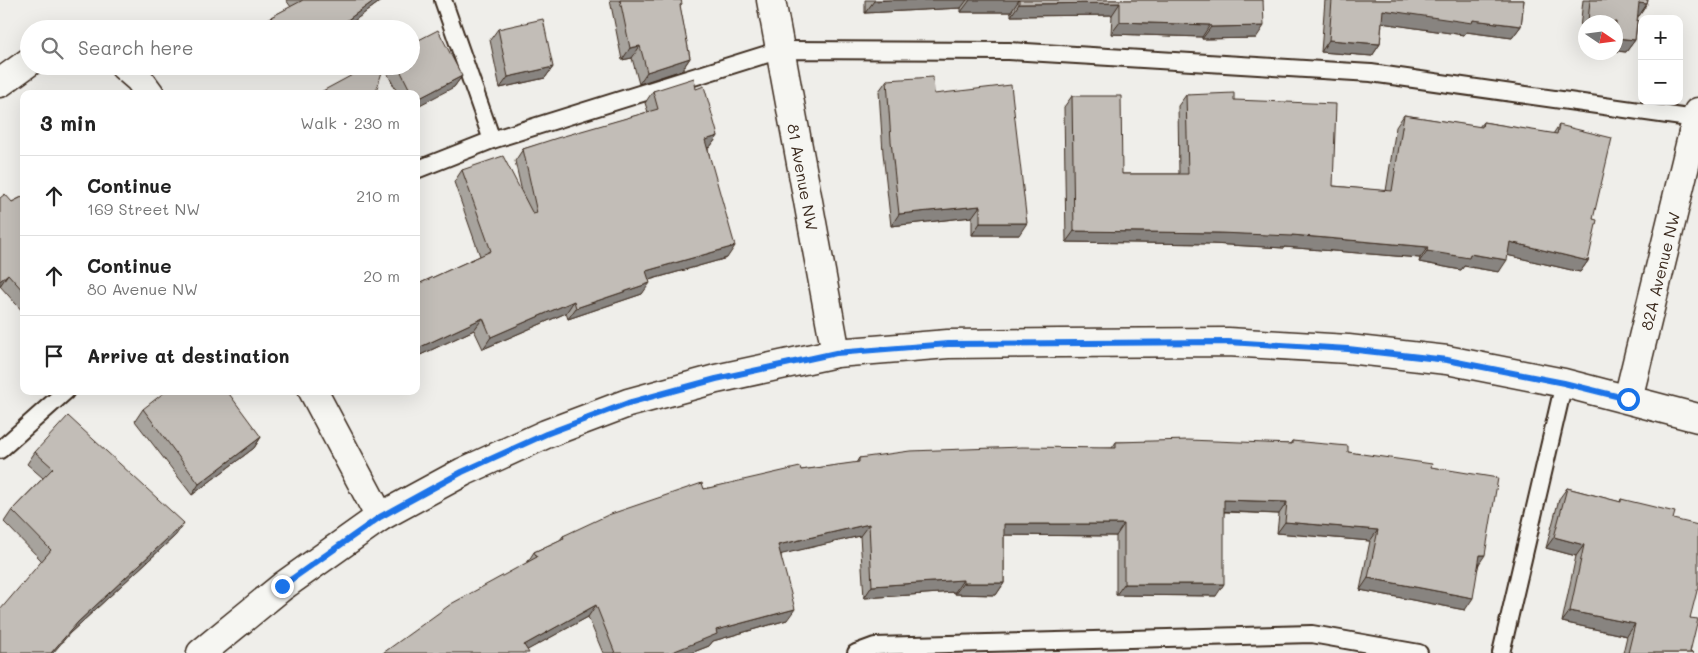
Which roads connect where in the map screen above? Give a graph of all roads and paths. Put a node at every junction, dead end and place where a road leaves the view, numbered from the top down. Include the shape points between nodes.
1 (443, 0) edge
2 (771, 0) edge
3 (780, 50) junction
4 (20, 69) edge
5 (134, 75) edge
6 (0, 83) edge
7 (147, 90) edge
8 (1697, 115) edge
9 (492, 140) junction
10 (420, 168) edge
11 (836, 353) junction
12 (1564, 383) junction
13 (62, 395) edge
14 (315, 395) edge
15 (1628, 399) junction
16 (1698, 418) edge
17 (0, 450) edge
18 (380, 517) junction
19 (200, 653) edge
20 (856, 653) edge
21 (1419, 653) edge
22 (1501, 653) edge

1 - 9 lane
2 - 3 street, 81 Avenue NW
3 - 8 lane via 1009,52 1371,73
3 - 9 lane
3 - 11 street, 81 Avenue NW
4 - 6 street
5 - 7 street
8 - 15 street, 82A Avenue NW
9 - 10 lane
11 - 12 street via 948,344 1228,342 1348,349 1447,360
11 - 18 street via 628,403 546,434 462,472
12 - 15 street
12 - 22 lane
13 - 17 lane
14 - 18 street
15 - 16 street
18 - 19 street via 282,586
20 - 21 lane via 876,646 1312,634

